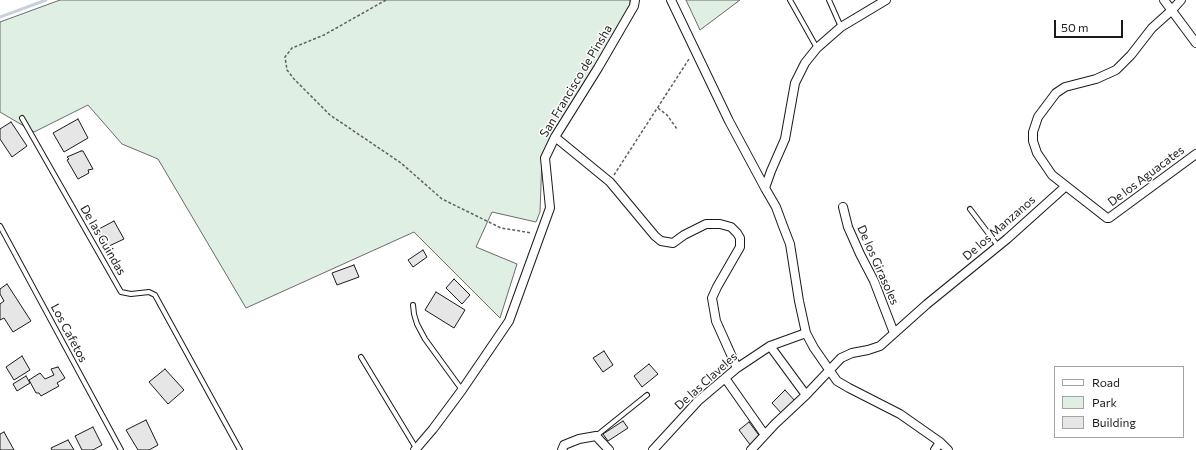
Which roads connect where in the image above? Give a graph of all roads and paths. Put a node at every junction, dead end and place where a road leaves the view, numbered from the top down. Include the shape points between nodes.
1 (386, 0) edge
2 (635, 0) edge
3 (670, 0) edge
4 (790, 0) edge
5 (829, 0) edge
6 (886, 0) edge
7 (1164, 0) edge
8 (1181, 0) edge
9 (1172, 10) junction
10 (841, 27) junction
11 (1196, 43) edge
12 (817, 48) junction
13 (695, 51) junction
14 (658, 108) junction
15 (22, 118) dead end
16 (676, 128) dead end
17 (554, 137) junction
18 (1196, 154) edge
19 (610, 182) junction
20 (1066, 186) junction
21 (766, 188) junction
22 (843, 206) dead end
23 (970, 209) dead end
24 (0, 226) edge
25 (540, 234) junction
26 (998, 246) junction
27 (413, 305) dead end
28 (806, 333) junction
29 (894, 333) junction
30 (770, 346) junction
31 (361, 357) dead end
32 (737, 368) junction
33 (830, 370) junction
34 (725, 378) junction
35 (462, 390) junction
36 (647, 395) dead end
37 (806, 395) junction
38 (596, 436) junction
39 (765, 436) junction
40 (940, 442) junction
41 (416, 449) edge
42 (121, 450) edge
43 (240, 450) edge
44 (562, 450) edge
45 (609, 450) edge
46 (652, 450) edge
47 (751, 450) edge
48 (935, 450) edge
49 (948, 450) edge

1 - 25 path via 324,35 292,48 285,57 287,70 330,115 401,163 442,199 501,228
2 - 17 street, San Francisco de Pinsha via 598,68
3 - 13 street
4 - 12 lane
5 - 10 lane
6 - 10 street
7 - 9 street
8 - 9 street
9 - 11 street
9 - 20 street via 1152,28 1116,70 1096,79 1065,87 1056,93 1038,117 1033,132 1037,153 1052,175
10 - 12 street
12 - 21 street via 805,63 795,84 785,139
13 - 14 path
13 - 21 street via 729,121
14 - 16 path via 667,115
14 - 19 path
15 - 43 lane, De las Guindas via 121,292 150,292 155,295
17 - 19 street
17 - 25 street, San Francisco de Pinsha via 545,158 550,208
18 - 20 street, De los Aguacates via 1107,218
19 - 32 street via 662,241 673,243 706,224 720,224 737,233 740,247 712,298 716,321
20 - 26 street, De los Manzanos
21 - 28 street via 790,244
22 - 29 street, De los Girasoles via 848,227
23 - 26 lane
24 - 42 lane, Los Cafetos
25 - 35 street, San Francisco de Pinsha via 509,320
26 - 29 street, De los Manzanos
27 - 35 lane via 417,324
28 - 30 street, De las Claveles
28 - 33 street
29 - 33 street, De los Manzanos via 880,346 842,358
30 - 32 street, De las Claveles
30 - 37 street
31 - 41 lane
32 - 34 street, De las Claveles
33 - 37 street, De los Manzanos
33 - 40 street via 837,381 900,414
34 - 39 street
34 - 46 street, De las Claveles via 698,401
35 - 41 street, San Francisco de Pinsha
36 - 38 lane
37 - 39 street, De los Manzanos
38 - 44 street via 564,445
38 - 45 street
39 - 47 street, De los Manzanos
40 - 48 street
40 - 49 street

